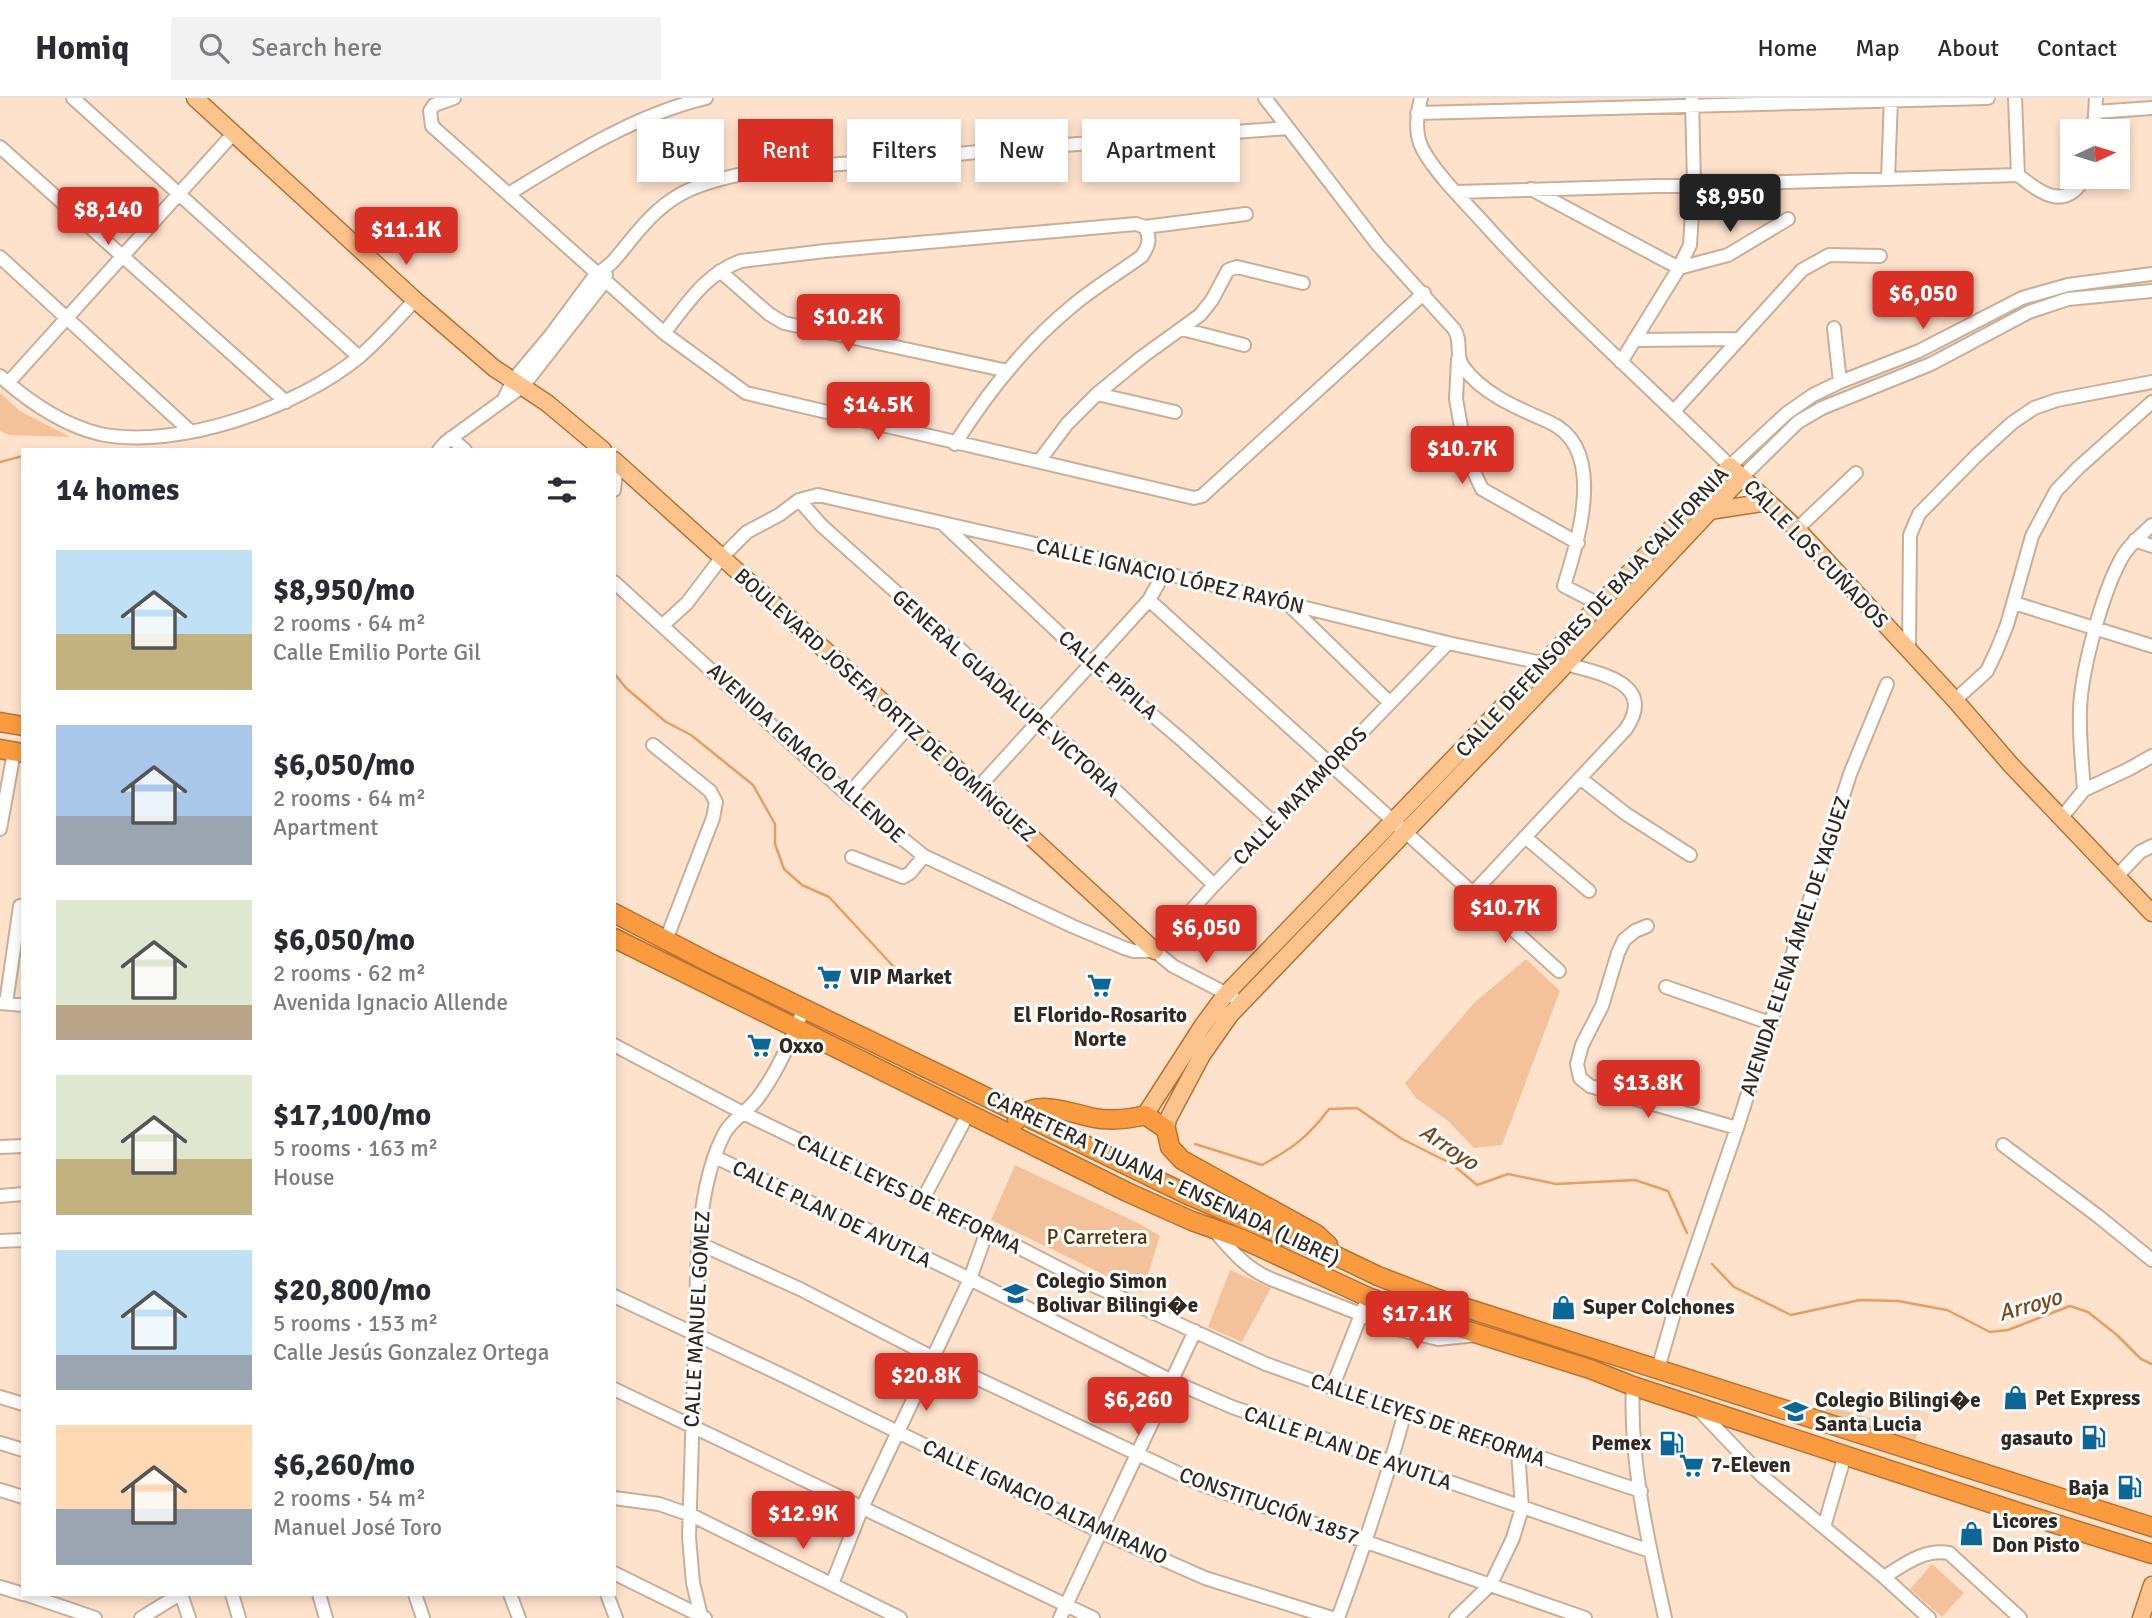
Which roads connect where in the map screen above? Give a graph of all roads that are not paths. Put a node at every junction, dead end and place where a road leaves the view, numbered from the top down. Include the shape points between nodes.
1 (73, 98) edge
2 (195, 98) edge
3 (454, 98) edge
4 (706, 98) edge
5 (1265, 98) edge
6 (1421, 98) edge
7 (1988, 98) edge
8 (2015, 98) edge
9 (2096, 98) edge
10 (1891, 100) edge
11 (1693, 102) edge
12 (2152, 108) edge
13 (2096, 112) junction
14 (1417, 113) junction
15 (2095, 119) edge
16 (1289, 128) junction
17 (233, 134) junction
18 (0, 147) edge
19 (2018, 174) junction
20 (1888, 179) junction
21 (1694, 184) junction
22 (1530, 188) junction
23 (2076, 189) edge
24 (1456, 192) junction
25 (179, 193) junction
26 (510, 193) junction
27 (1247, 214) dead end
28 (1788, 219) dead end
29 (1145, 227) junction
30 (123, 256) junction
31 (1880, 256) dead end
32 (0, 257) edge
33 (1679, 268) junction
34 (720, 271) junction
35 (2152, 274) edge
36 (603, 275) junction
37 (1303, 283) dead end
38 (2152, 290) edge
39 (1424, 293) junction
40 (2022, 298) junction
41 (415, 300) junction
42 (2029, 312) junction
43 (68, 318) junction
44 (1834, 328) dead end
45 (1182, 329) junction
46 (664, 333) junction
47 (1740, 339) junction
48 (1634, 340) junction
49 (1244, 345) dead end
50 (359, 356) junction
51 (1458, 359) junction
52 (1621, 362) junction
53 (1889, 364) junction
54 (1008, 370) junction
55 (4, 379) edge
56 (1894, 381) junction
57 (1840, 382) junction
58 (2152, 382) edge
59 (518, 383) junction
60 (1097, 394) junction
61 (286, 402) junction
62 (2152, 402) edge
63 (1674, 411) junction
64 (1175, 412) dead end
65 (1787, 413) junction
66 (1798, 422) junction
67 (190, 431) junction
68 (451, 438) junction
69 (955, 444) junction
70 (441, 448) edge
71 (463, 448) edge
72 (601, 448) edge
73 (1040, 460) junction
74 (616, 461) edge
75 (1736, 472) junction
76 (1856, 473) dead end
77 (799, 500) junction
78 (1768, 502) junction
79 (1709, 511) junction
80 (943, 524) junction
81 (2152, 525) edge
82 (1797, 529) junction
83 (2135, 540) junction
84 (1578, 542) junction
85 (2152, 546) edge
86 (722, 556) junction
87 (1164, 573) junction
88 (616, 584) edge
89 (1149, 600) junction
90 (1287, 603) junction
91 (2014, 603) junction
92 (1599, 604) junction
93 (663, 625) junction
94 (2096, 628) junction
95 (1448, 643) junction
96 (2152, 646) edge
97 (1909, 651) junction
98 (1542, 663) junction
99 (1092, 664) junction
100 (1567, 664) junction
101 (1555, 676) junction
102 (1887, 684) dead end
103 (1955, 700) junction
104 (1390, 703) junction
105 (1039, 721) junction
106 (0, 722) edge
107 (21, 726) edge
108 (909, 726) junction
109 (653, 745) dead end
110 (12, 751) edge
111 (2152, 756) edge
112 (1331, 765) junction
113 (1580, 778) junction
114 (978, 788) junction
115 (2084, 790) junction
116 (848, 795) junction
117 (2062, 817) junction
118 (1275, 824) junction
119 (1399, 827) junction
120 (0, 829) edge
121 (1525, 837) junction
122 (2152, 846) edge
123 (1690, 855) dead end
124 (924, 856) junction
125 (852, 857) dead end
126 (2117, 876) junction
127 (1214, 885) junction
128 (1338, 889) junction
129 (1588, 891) dead end
130 (1472, 894) junction
131 (20, 906) dead end
132 (2152, 913) edge
133 (616, 914) edge
134 (1647, 926) dead end
135 (616, 940) edge
136 (666, 940) junction
137 (1155, 951) junction
138 (1559, 971) dead end
139 (1666, 988) dead end
140 (1226, 994) junction
141 (1242, 1001) junction
142 (3, 1003) edge
143 (21, 1005) edge
144 (804, 1008) junction
145 (1770, 1023) junction
146 (795, 1029) junction
147 (616, 1046) edge
148 (917, 1089) junction
149 (743, 1113) junction
150 (968, 1114) junction
151 (1021, 1115) junction
152 (1145, 1115) junction
153 (1737, 1128) junction
154 (1166, 1129) junction
155 (2003, 1145) dead end
156 (21, 1146) edge
157 (0, 1147) edge
158 (715, 1157) junction
159 (21, 1194) edge
160 (0, 1196) edge
161 (922, 1201) junction
162 (1213, 1229) junction
163 (987, 1231) junction
164 (1240, 1238) junction
165 (21, 1240) edge
166 (0, 1241) edge
167 (698, 1243) junction
168 (1328, 1252) junction
169 (2152, 1260) edge
170 (970, 1279) junction
171 (616, 1297) edge
172 (1368, 1297) junction
173 (1361, 1315) junction
174 (1195, 1331) junction
175 (695, 1334) junction
176 (1478, 1335) junction
177 (1585, 1345) junction
178 (932, 1357) junction
179 (1590, 1369) junction
180 (1658, 1369) junction
181 (1172, 1381) junction
182 (1633, 1386) junction
183 (1332, 1388) junction
184 (616, 1390) edge
185 (0, 1397) edge
186 (21, 1403) edge
187 (1694, 1405) junction
188 (1405, 1412) junction
189 (692, 1426) junction
190 (899, 1433) junction
191 (0, 1443) edge
192 (21, 1449) edge
193 (1518, 1451) junction
194 (1138, 1455) junction
195 (1845, 1455) junction
196 (1392, 1463) junction
197 (0, 1490) edge
198 (1641, 1491) junction
199 (21, 1496) edge
200 (616, 1498) edge
201 (862, 1507) junction
202 (1522, 1508) junction
203 (691, 1515) junction
204 (1824, 1527) junction
205 (2152, 1527) edge
206 (1101, 1532) junction
207 (1366, 1542) junction
208 (1650, 1551) junction
209 (2152, 1554) edge
210 (616, 1574) edge
211 (1884, 1577) junction
212 (832, 1584) junction
213 (1491, 1584) junction
214 (2152, 1585) edge
215 (0, 1587) edge
216 (21, 1593) edge
217 (30, 1596) edge
218 (178, 1596) edge
219 (182, 1596) edge
220 (233, 1596) edge
221 (320, 1596) edge
222 (416, 1596) edge
223 (511, 1596) edge
224 (608, 1596) edge
225 (1063, 1612) edge
226 (703, 1617) edge
227 (95, 1618) edge
228 (141, 1618) edge
229 (188, 1618) edge
230 (239, 1618) edge
231 (326, 1618) edge
232 (423, 1618) edge
233 (519, 1618) edge
234 (616, 1618) edge
235 (900, 1618) edge
236 (1093, 1618) edge
237 (1332, 1618) edge
238 (1338, 1618) edge
239 (1456, 1618) edge
240 (1585, 1618) edge
241 (1665, 1618) edge
242 (1929, 1618) edge
243 (2020, 1618) edge
244 (2141, 1618) edge

1 - 25 street
2 - 17 main road
3 - 26 street via 435,104 430,111 432,126
4 - 26 street via 596,141
5 - 16 street
6 - 14 street, CALLE LOS CUÑADOS
7 - 10 street
8 - 19 street
9 - 13 street
10 - 11 street
10 - 20 street
11 - 14 street
11 - 21 street
12 - 13 street
13 - 15 street
14 - 24 street, CALLE LOS CUÑADOS via 1423,150
16 - 36 street via 856,163 712,181 671,199
16 - 39 street via 1378,244
17 - 25 street
17 - 41 main road
18 - 30 street
19 - 20 street
19 - 23 street via 2047,196
20 - 21 street
21 - 22 street
21 - 33 street via 1690,245
22 - 24 street
22 - 33 street
24 - 52 street, CALLE LOS CUÑADOS
25 - 30 street
25 - 50 street
26 - 36 street
27 - 29 street
28 - 33 street via 1728,254
29 - 34 street via 787,255 741,261
29 - 54 street via 1149,244 1142,256 1072,306
30 - 43 street
30 - 61 street
31 - 47 street via 1829,255 1802,270
32 - 43 street
33 - 48 street
34 - 46 street via 705,281
34 - 54 street via 784,323
35 - 40 street, CALLE DEFENSORES DE BAJA CALIFORNIA via 2068,285
36 - 46 street
36 - 59 street
37 - 45 street via 1232,268 1206,308
38 - 42 street, CALLE DEFENSORES DE BAJA CALIFORNIA via 2068,299
39 - 51 street via 1459,336
39 - 73 street via 1198,498
40 - 42 street
40 - 53 street, CALLE DEFENSORES DE BAJA CALIFORNIA
41 - 50 street
41 - 59 main road
42 - 56 street, CALLE DEFENSORES DE BAJA CALIFORNIA
43 - 55 street
43 - 67 street
44 - 57 street
45 - 49 street
45 - 60 street
46 - 69 street via 746,393
47 - 48 street
47 - 63 street
48 - 52 street
50 - 61 street
51 - 84 street via 1456,398 1466,456 1482,489
51 - 84 street via 1472,377 1502,399 1566,432 1580,453 1584,491
52 - 63 street, CALLE LOS CUÑADOS
53 - 56 street
53 - 57 street, CALLE DEFENSORES DE BAJA CALIFORNIA
54 - 69 street
55 - 67 street via 47,411 98,433 127,438
56 - 66 street, CALLE DEFENSORES DE BAJA CALIFORNIA
57 - 65 street, CALLE DEFENSORES DE BAJA CALIFORNIA
58 - 97 street via 2034,408 1977,454 1919,514 1910,535
59 - 68 street
59 - 72 main road
60 - 64 street
60 - 73 street
61 - 67 street via 247,418
62 - 91 street via 2056,491 2032,536
63 - 75 street, CALLE LOS CUÑADOS
65 - 66 street
65 - 75 street, CALLE DEFENSORES DE BAJA CALIFORNIA
66 - 75 street, CALLE DEFENSORES DE BAJA CALIFORNIA
68 - 70 street
68 - 71 street
69 - 73 street
74 - 86 main road, BOULEVARD JOSEFA ORTIZ DE DOMÍNGUEZ
75 - 78 main road, CALLE LOS CUÑADOS
75 - 79 main road, CALLE DEFENSORES DE BAJA CALIFORNIA
75 - 92 main road, CALLE DEFENSORES DE BAJA CALIFORNIA
76 - 82 street
77 - 80 street, CALLE IGNACIO LÓPEZ RAYÓN via 829,496
77 - 86 street via 747,532
77 - 105 street, GENERAL GUADALUPE VICTORIA via 822,526
78 - 79 main road
78 - 82 main road, CALLE LOS CUÑADOS
79 - 100 main road, CALLE DEFENSORES DE BAJA CALIFORNIA
80 - 87 street, CALLE IGNACIO LÓPEZ RAYÓN
80 - 99 street, CALLE PÍPILA
81 - 83 street
82 - 97 main road, CALLE LOS CUÑADOS
83 - 85 street
83 - 94 street via 2120,559
84 - 92 street via 1564,586
86 - 93 street via 695,594
86 - 108 main road, BOULEVARD JOSEFA ORTIZ DE DOMÍNGUEZ
87 - 89 street
87 - 90 street, CALLE IGNACIO LÓPEZ RAYÓN
88 - 93 street, AVENIDA IGNACIO ALLENDE
89 - 99 street
89 - 112 street
90 - 95 street, CALLE IGNACIO LÓPEZ RAYÓN
90 - 104 street
91 - 94 street
91 - 103 street via 1987,671
92 - 98 main road, CALLE DEFENSORES DE BAJA CALIFORNIA
93 - 116 street, AVENIDA IGNACIO ALLENDE
94 - 96 street
94 - 115 street via 2080,708
95 - 98 street, CALLE IGNACIO LÓPEZ RAYÓN
95 - 104 street, CALLE MATAMOROS
97 - 103 main road, CALLE LOS CUÑADOS
98 - 101 main road
98 - 119 main road, CALLE DEFENSORES DE BAJA CALIFORNIA
99 - 105 street
99 - 118 street, CALLE PÍPILA
100 - 101 main road, CALLE DEFENSORES DE BAJA CALIFORNIA
100 - 113 street via 1619,680 1634,697 1636,708 1626,729
101 - 119 main road, CALLE DEFENSORES DE BAJA CALIFORNIA
102 - 145 street, AVENIDA ELENA ÁMEL DE YAGUEZ via 1850,774
103 - 117 main road, CALLE LOS CUÑADOS
104 - 112 street, CALLE MATAMOROS
105 - 114 street
105 - 127 street, GENERAL GUADALUPE VICTORIA
106 - 107 highway
108 - 114 main road, BOULEVARD JOSEFA ORTIZ DE DOMÍNGUEZ
108 - 116 street
109 - 136 street via 710,791 716,802
110 - 120 street
111 - 115 street
112 - 118 street, CALLE MATAMOROS
112 - 119 street
113 - 121 street
113 - 123 street
114 - 137 main road, BOULEVARD JOSEFA ORTIZ DE DOMÍNGUEZ
115 - 117 street
116 - 124 street, AVENIDA IGNACIO ALLENDE
117 - 126 main road, CALLE LOS CUÑADOS
118 - 127 street, CALLE MATAMOROS
119 - 128 main road, CALLE DEFENSORES DE BAJA CALIFORNIA
119 - 130 street
121 - 129 street
121 - 130 street
122 - 126 street
124 - 125 street via 903,877
124 - 137 street, AVENIDA IGNACIO ALLENDE via 1124,948
126 - 132 main road, CALLE LOS CUÑADOS
127 - 137 street, CALLE MATAMOROS
128 - 140 main road, CALLE DEFENSORES DE BAJA CALIFORNIA
128 - 141 main road, CALLE DEFENSORES DE BAJA CALIFORNIA
130 - 138 street
131 - 142 street
133 - 136 highway, CARRETERA TIJUANA - ENSENADA (LIBRE)
134 - 153 street via 1624,940 1618,953 1602,1006 1582,1045 1577,1064 1580,1078 1590,1086
135 - 146 highway, CARRETERA TIJUANA - ENSENADA (LIBRE)
136 - 144 highway, CARRETERA TIJUANA - ENSENADA (LIBRE)
137 - 140 street, AVENIDA IGNACIO ALLENDE via 1173,966
139 - 145 street
140 - 141 street, AVENIDA IGNACIO ALLENDE
140 - 152 main road, CALLE DEFENSORES DE BAJA CALIFORNIA
141 - 154 main road, CALLE DEFENSORES DE BAJA CALIFORNIA via 1202,1055
142 - 143 street
144 - 146 street, CALLE MANUEL GOMEZ
144 - 151 highway, CARRETERA TIJUANA - ENSENADA (LIBRE)
145 - 153 street, AVENIDA ELENA ÁMEL DE YAGUEZ
146 - 148 highway, CARRETERA TIJUANA - ENSENADA (LIBRE)
146 - 149 street, CALLE MANUEL GOMEZ via 759,1097
147 - 149 street, CALLE LEYES DE REFORMA
148 - 150 highway, CARRETERA TIJUANA - ENSENADA (LIBRE)
148 - 151 highway via 935,1085 1006,1119 1017,1120
149 - 158 street, CALLE MANUEL GOMEZ via 731,1122
149 - 161 street, CALLE LEYES DE REFORMA
150 - 161 street
150 - 162 highway, CARRETERA TIJUANA - ENSENADA (LIBRE)
151 - 152 highway via 1045,1107 1102,1119
151 - 168 highway, CARRETERA TIJUANA - ENSENADA (LIBRE) via 1188,1195
152 - 154 highway
153 - 180 street, AVENIDA ELENA ÁMEL DE YAGUEZ
154 - 168 highway via 1170,1147 1182,1160 1317,1234 1328,1245
155 - 169 street
156 - 157 street
158 - 167 street, CALLE MANUEL GOMEZ
158 - 170 street, CALLE PLAN DE AYUTLA
159 - 160 street
161 - 163 street, CALLE LEYES DE REFORMA
162 - 164 highway, CARRETERA TIJUANA - ENSENADA (LIBRE)
162 - 173 street via 1253,1271
163 - 170 street
163 - 174 street, CALLE LEYES DE REFORMA
164 - 168 highway via 1258,1236 1312,1261 1320,1262
164 - 172 highway, CARRETERA TIJUANA - ENSENADA (LIBRE)
165 - 166 street
167 - 175 street, CALLE MANUEL GOMEZ
167 - 178 street, CONSTITUCIÓN 1857
168 - 177 highway, CARRETERA TIJUANA - ENSENADA (LIBRE) via 1438,1299
170 - 178 street
170 - 181 street, CALLE PLAN DE AYUTLA
171 - 175 street, CALLE IGNACIO ALTAMIRANO
172 - 173 street
172 - 176 highway, CARRETERA TIJUANA - ENSENADA (LIBRE)
173 - 176 street via 1438,1339
173 - 183 street
174 - 181 street
174 - 183 street, CALLE LEYES DE REFORMA
175 - 189 street, CALLE MANUEL GOMEZ
175 - 190 street, CALLE IGNACIO ALTAMIRANO
176 - 179 highway, CARRETERA TIJUANA - ENSENADA (LIBRE)
177 - 179 highway
177 - 180 highway, CARRETERA TIJUANA - ENSENADA (LIBRE)
178 - 190 street
178 - 194 street, CONSTITUCIÓN 1857
179 - 182 highway, CARRETERA TIJUANA - ENSENADA (LIBRE)
180 - 205 highway, CARRETERA TIJUANA - ENSENADA (LIBRE)
181 - 194 street
181 - 196 street, CALLE PLAN DE AYUTLA via 1231,1407
182 - 187 highway, CARRETERA TIJUANA - ENSENADA (LIBRE)
182 - 198 street via 1632,1434
183 - 188 street, CALLE LEYES DE REFORMA
184 - 189 street
185 - 186 street
187 - 195 highway, CARRETERA TIJUANA - ENSENADA (LIBRE)
187 - 204 street via 1762,1476
188 - 193 street, CALLE LEYES DE REFORMA
188 - 196 street
189 - 201 street
189 - 203 street, CALLE MANUEL GOMEZ
190 - 201 street
190 - 206 street, CALLE IGNACIO ALTAMIRANO
191 - 192 street
193 - 198 street, CALLE LEYES DE REFORMA
193 - 202 street
194 - 206 street
194 - 207 street, CONSTITUCIÓN 1857 via 1203,1485
195 - 204 street
195 - 209 highway, CARRETERA TIJUANA - ENSENADA (LIBRE)
196 - 202 street, CALLE PLAN DE AYUTLA
196 - 207 street
197 - 199 street
198 - 208 street
200 - 203 street via 659,1504
201 - 212 street
201 - 225 street
202 - 208 street, CALLE PLAN DE AYUTLA
202 - 213 street
203 - 212 street
203 - 226 street, CALLE MANUEL GOMEZ via 690,1557
204 - 211 street
206 - 225 street
206 - 237 street, CALLE IGNACIO ALTAMIRANO via 1205,1578
207 - 213 street, CONSTITUCIÓN 1857
207 - 238 street
208 - 241 street
210 - 226 street
211 - 242 street
211 - 243 street via 1924,1553 1949,1553
212 - 235 street
213 - 239 street
213 - 240 street, CONSTITUCIÓN 1857
214 - 244 main road
215 - 216 street
217 - 227 street
218 - 228 street
219 - 229 street
220 - 230 street
221 - 231 street
222 - 232 street
223 - 233 street
224 - 234 street
225 - 236 street

